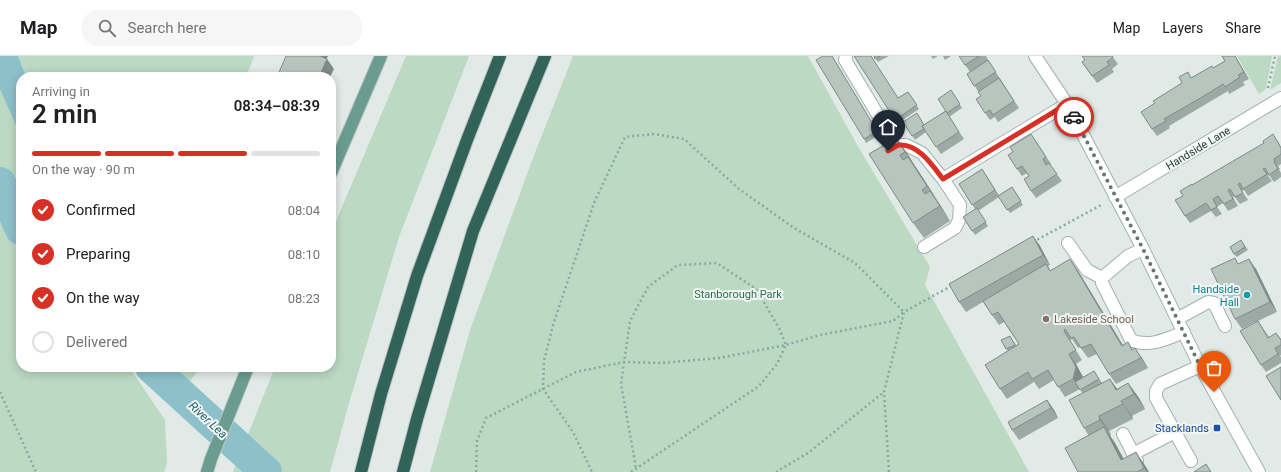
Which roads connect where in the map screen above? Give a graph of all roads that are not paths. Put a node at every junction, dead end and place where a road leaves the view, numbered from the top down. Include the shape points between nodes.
1 (381, 56) edge
2 (500, 56) edge
3 (545, 56) edge
4 (846, 56) edge
5 (1035, 56) edge
6 (1277, 101) edge
7 (1067, 104) junction
8 (884, 125) dead end
9 (879, 157) edge
10 (336, 161) edge
11 (943, 179) junction
12 (1115, 197) junction
13 (1068, 243) dead end
14 (924, 247) dead end
15 (1143, 249) junction
16 (1102, 278) junction
17 (1177, 319) junction
18 (1225, 326) dead end
19 (1184, 332) junction
20 (1200, 366) junction
21 (246, 372) edge
22 (1175, 432) junction
23 (1123, 434) dead end
24 (1133, 454) junction
25 (1191, 461) dead end
26 (1140, 466) edge
27 (207, 472) edge
28 (361, 472) edge
29 (403, 472) edge
30 (1259, 472) edge

1 - 10 main road
2 - 28 highway via 417,276 380,394
3 - 29 highway via 473,231
4 - 8 street via 845,60
5 - 7 street
6 - 12 street, Handside Lane
7 - 11 street
7 - 12 street
9 - 11 street via 898,145 906,145 922,153
11 - 14 street via 960,205 959,220 955,228
12 - 15 street
13 - 16 street via 1087,270
15 - 16 street via 1128,256
15 - 17 street
16 - 19 street via 1102,283 1131,340 1138,343 1157,342
17 - 18 street via 1208,302 1214,303
17 - 19 street
19 - 20 street
20 - 22 street via 1160,384 1156,391 1156,398
20 - 30 street
21 - 27 main road
22 - 24 street
22 - 25 street
23 - 24 street
24 - 26 street

